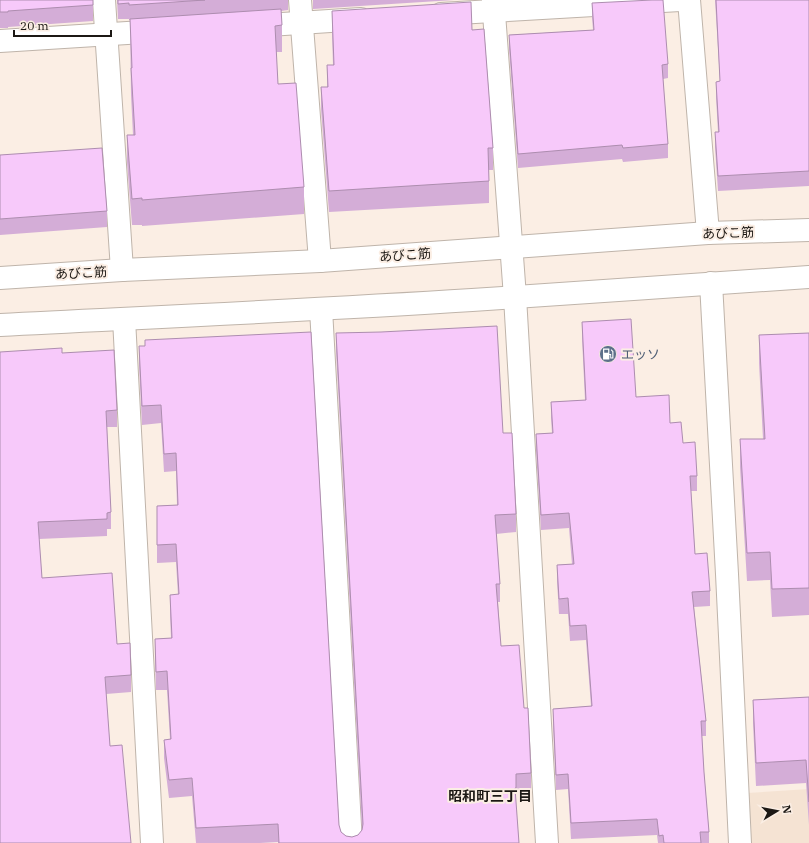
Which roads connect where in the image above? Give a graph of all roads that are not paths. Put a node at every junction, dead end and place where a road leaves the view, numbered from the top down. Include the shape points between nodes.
1 (104, 0) edge
2 (300, 0) edge
3 (680, 0) edge
4 (689, 0) edge
5 (494, 5) edge
6 (425, 15) edge
7 (378, 18) edge
8 (302, 22) junction
9 (231, 27) edge
10 (176, 30) edge
11 (106, 35) junction
12 (0, 41) edge
13 (809, 230) edge
14 (708, 233) junction
15 (511, 247) junction
16 (320, 261) junction
17 (122, 270) junction
18 (809, 277) edge
19 (0, 278) edge
20 (711, 283) junction
21 (515, 297) junction
22 (321, 309) junction
23 (124, 319) junction
24 (0, 325) edge
25 (152, 843) edge
26 (351, 843) edge
27 (548, 843) edge
28 (740, 843) edge

1 - 11 street
2 - 8 street
3 - 5 street
4 - 14 street
5 - 6 street
5 - 15 street
7 - 8 street
8 - 9 street
8 - 16 street
10 - 11 street
11 - 12 street
11 - 17 street
13 - 14 street, あびこ筋
14 - 15 street, あびこ筋
15 - 16 street, あびこ筋
15 - 21 street
16 - 17 street, あびこ筋
17 - 19 street, あびこ筋
18 - 20 street
20 - 21 street
20 - 28 street
21 - 22 street
21 - 27 street
22 - 23 street
22 - 26 street
23 - 24 street
23 - 25 street

